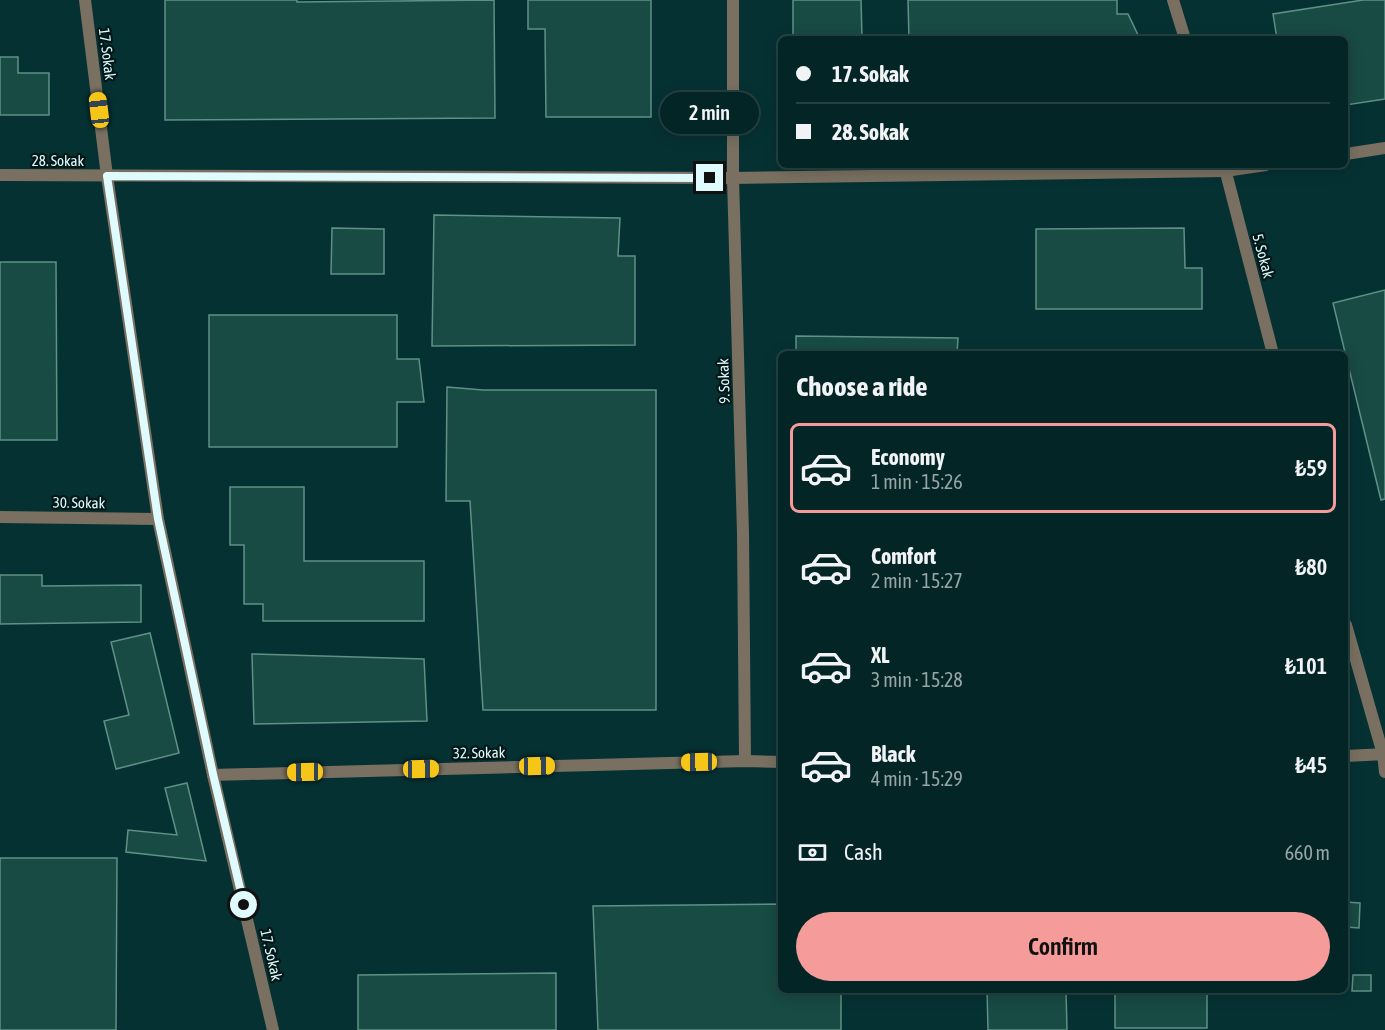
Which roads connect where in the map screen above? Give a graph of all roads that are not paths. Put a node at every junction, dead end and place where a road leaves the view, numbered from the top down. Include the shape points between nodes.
1 (85, 0) edge
2 (733, 0) edge
3 (1173, 0) edge
4 (1184, 36) edge
5 (1385, 148) edge
6 (1348, 154) edge
7 (1224, 168) edge
8 (0, 175) edge
9 (107, 176) junction
10 (733, 178) junction
11 (1272, 351) edge
12 (0, 518) edge
13 (158, 519) junction
14 (1348, 632) edge
15 (1384, 754) edge
16 (1348, 756) edge
17 (745, 761) junction
18 (778, 762) edge
19 (1385, 772) edge
20 (213, 774) junction
21 (273, 1030) edge

1 - 9 street, 17. Sokak
2 - 10 street, 9. Sokak
3 - 4 street
5 - 6 street
7 - 10 street, 28. Sokak
7 - 11 street, 5. Sokak
8 - 9 street, 28. Sokak
9 - 10 street, 28. Sokak
9 - 13 street, 17. Sokak
10 - 17 street, 9. Sokak
12 - 13 street, 30. Sokak
13 - 20 street, 17. Sokak
14 - 15 street
15 - 16 street
15 - 19 street
17 - 18 street, 32. Sokak
17 - 20 street, 32. Sokak
20 - 21 street, 17. Sokak

